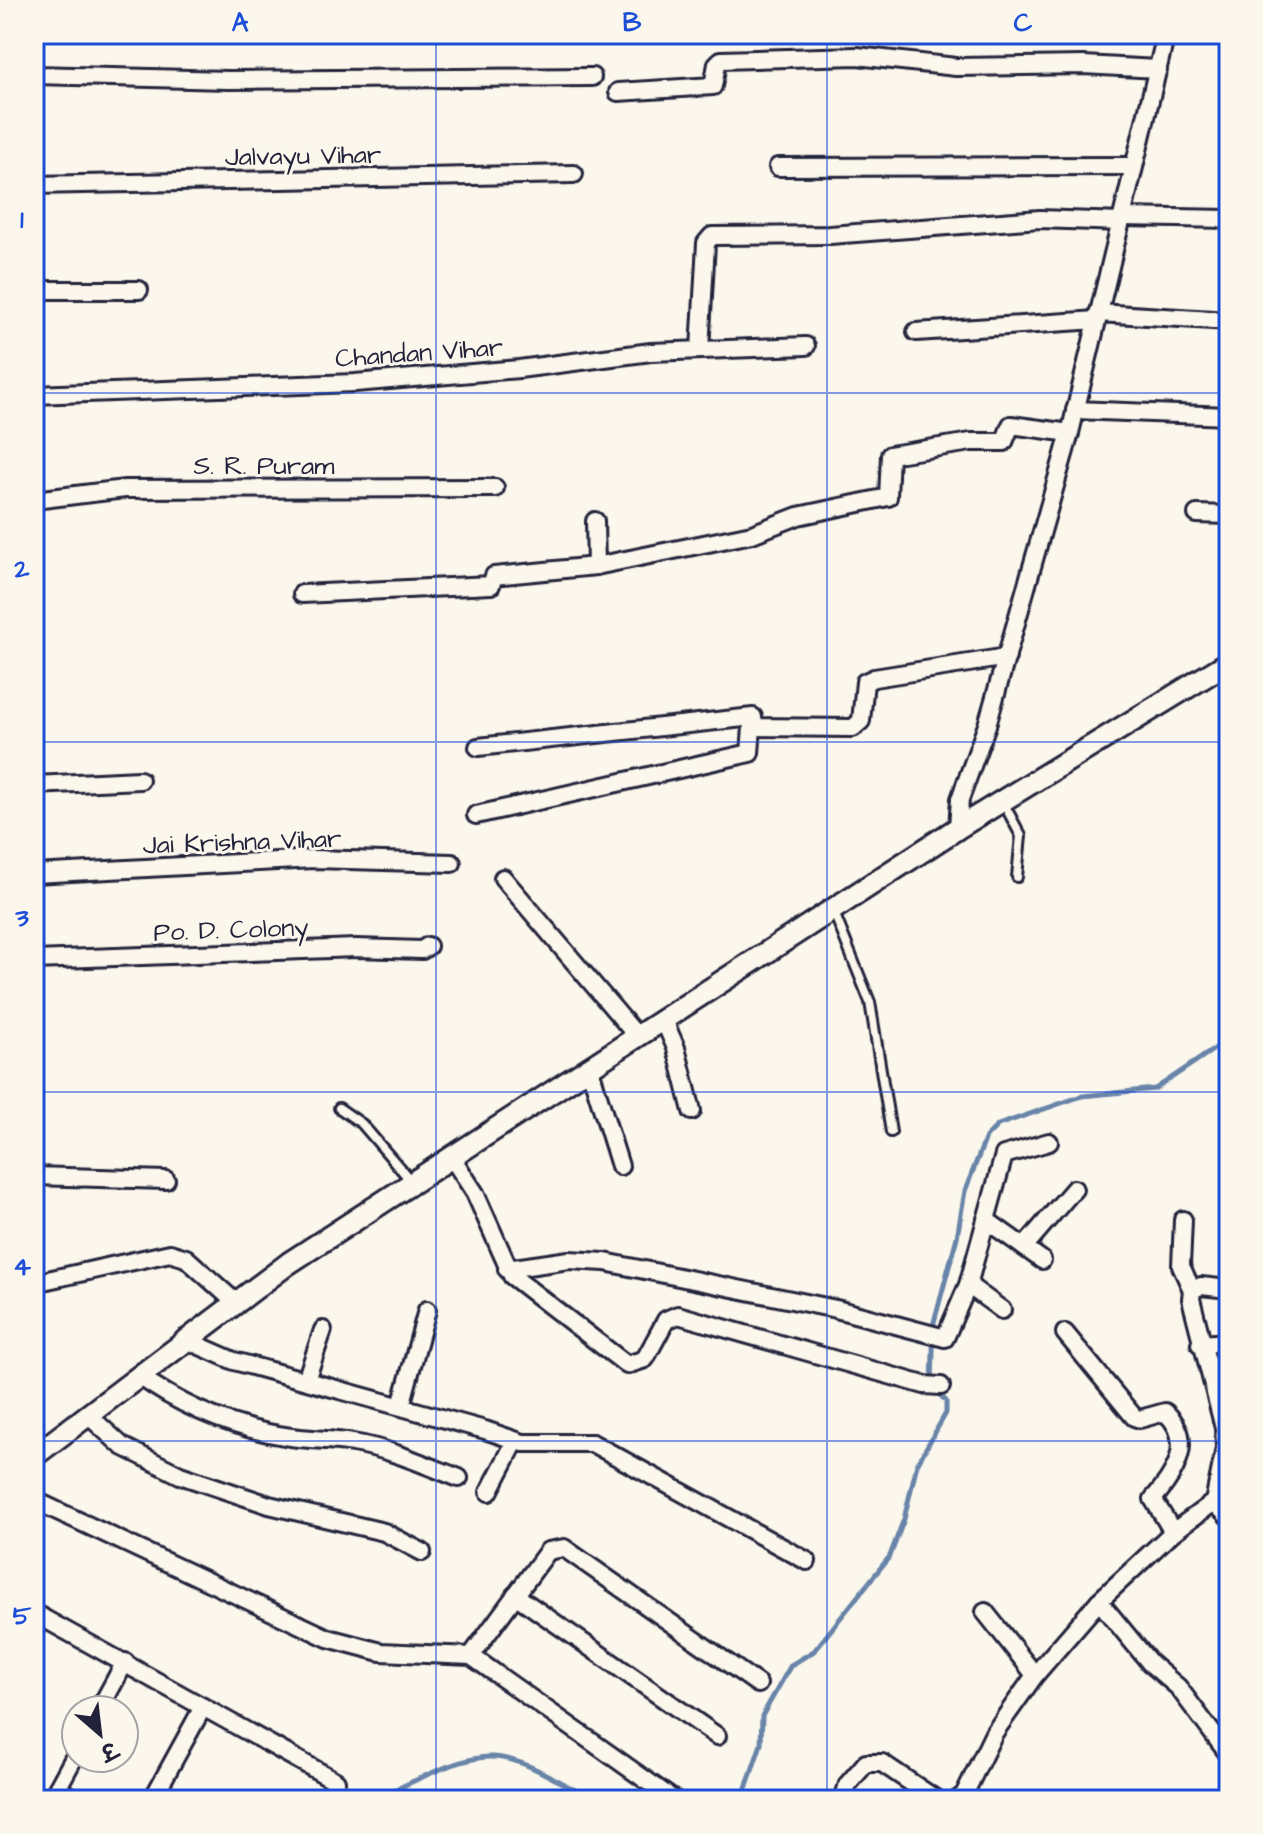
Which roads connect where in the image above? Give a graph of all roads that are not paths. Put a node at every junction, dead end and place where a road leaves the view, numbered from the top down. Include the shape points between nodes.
1 (1166, 34) edge
2 (1158, 69) junction
3 (34, 75) edge
4 (592, 77) dead end
5 (618, 92) dead end
6 (1134, 166) junction
7 (778, 167) dead end
8 (574, 174) dead end
9 (34, 185) edge
10 (1229, 219) edge
11 (1121, 220) junction
12 (34, 290) edge
13 (139, 290) dead end
14 (1098, 316) junction
15 (1229, 321) edge
16 (916, 332) dead end
17 (806, 346) dead end
18 (700, 350) junction
19 (34, 395) edge
20 (1075, 410) junction
21 (1229, 416) edge
22 (1070, 433) junction
23 (495, 488) dead end
24 (34, 500) edge
25 (1197, 514) dead end
26 (1229, 515) edge
27 (595, 521) dead end
28 (596, 566) junction
29 (302, 594) dead end
30 (1007, 657) junction
31 (1229, 662) edge
32 (752, 727) junction
33 (478, 747) dead end
34 (140, 780) dead end
35 (34, 785) edge
36 (1003, 801) junction
37 (476, 815) dead end
38 (958, 828) junction
39 (452, 863) dead end
40 (34, 874) edge
41 (1017, 877) dead end
42 (503, 878) dead end
43 (833, 909) junction
44 (428, 946) dead end
45 (34, 960) edge
46 (663, 1018) junction
47 (636, 1035) junction
48 (589, 1066) junction
49 (339, 1108) dead end
50 (692, 1111) dead end
51 (891, 1132) dead end
52 (1049, 1142) dead end
53 (451, 1156) junction
54 (620, 1166) dead end
55 (34, 1176) edge
56 (166, 1180) dead end
57 (411, 1182) junction
58 (1074, 1189) dead end
59 (986, 1220) junction
60 (1183, 1220) dead end
61 (1024, 1247) junction
62 (1042, 1260) dead end
63 (507, 1269) junction
64 (34, 1283) edge
65 (968, 1285) junction
66 (1229, 1289) edge
67 (1192, 1290) junction
68 (235, 1302) junction
69 (427, 1310) dead end
70 (1002, 1310) dead end
71 (323, 1330) dead end
72 (1065, 1333) dead end
73 (184, 1339) junction
74 (1229, 1342) edge
75 (1200, 1344) junction
76 (138, 1375) junction
77 (306, 1380) junction
78 (933, 1386) dead end
79 (401, 1406) junction
80 (87, 1414) junction
81 (515, 1442) junction
82 (34, 1456) edge
83 (1225, 1475) edge
84 (459, 1478) dead end
85 (489, 1492) dead end
86 (34, 1500) edge
87 (1214, 1502) junction
88 (1229, 1517) edge
89 (1173, 1532) junction
90 (422, 1552) dead end
91 (807, 1561) dead end
92 (515, 1595) junction
93 (1099, 1601) junction
94 (985, 1612) dead end
95 (37, 1621) edge
96 (471, 1656) junction
97 (125, 1662) junction
98 (1035, 1675) junction
99 (758, 1684) dead end
100 (108, 1694) edge
101 (203, 1707) junction
102 (717, 1736) dead end
103 (1229, 1755) edge
104 (65, 1774) edge
105 (336, 1781) dead end
106 (54, 1794) edge
107 (77, 1800) edge
108 (152, 1800) edge
109 (674, 1800) edge
110 (843, 1800) edge
111 (937, 1800) edge
112 (957, 1800) edge

1 - 2 street
2 - 5 street via 956,67 857,56 721,60 713,86
2 - 6 street
3 - 4 street via 228,80
6 - 7 street
6 - 11 street
8 - 9 street, Jalvayu Vihar
10 - 11 street
11 - 14 street
11 - 18 street via 1040,219 830,235 712,236 706,243
12 - 13 street
14 - 15 street
14 - 16 street
14 - 20 street
17 - 18 street, Chandan Vihar
18 - 19 street, Chandan Vihar via 355,383
20 - 21 street
20 - 22 street
22 - 28 street via 1011,425 1004,442 890,455 888,497 798,516 752,534
22 - 30 street
23 - 24 street, S. R. Puram via 125,489
25 - 26 street
27 - 28 street
28 - 29 street via 494,576 491,585
30 - 32 street via 865,682 861,721 853,728
30 - 38 street via 960,799
31 - 36 street
32 - 33 street via 753,717
32 - 37 street via 750,753
34 - 35 street
36 - 38 street
36 - 41 lane via 1021,836
38 - 43 street
39 - 40 street, Jai Krishna Vihar via 314,859
42 - 47 street
43 - 46 street
43 - 51 lane via 870,1002
44 - 45 street, Po. D. Colony
46 - 47 street
46 - 50 street
47 - 48 street
48 - 53 street
48 - 54 street
49 - 57 lane via 362,1124
52 - 59 street via 1004,1155
53 - 57 street
53 - 63 street via 475,1193
55 - 56 street
57 - 68 street
58 - 61 street
59 - 61 street
59 - 65 street
60 - 67 street via 1181,1266
61 - 62 street
63 - 65 street via 569,1260 605,1262 836,1309 945,1338
63 - 78 street via 627,1365 645,1359 672,1314
64 - 68 street via 170,1253 186,1258
65 - 70 street
66 - 67 street
67 - 75 street
68 - 73 street
69 - 79 street
71 - 77 street
72 - 89 street via 1134,1417 1165,1412 1183,1440 1172,1472 1153,1499
73 - 76 street
73 - 77 street via 234,1361
74 - 75 street
75 - 83 street via 1224,1428
76 - 80 street
76 - 84 street via 174,1402 218,1419 289,1437 353,1443
77 - 79 street
79 - 81 street
80 - 82 street
80 - 90 street via 122,1446 180,1475 269,1505 384,1532
81 - 85 street
81 - 91 street via 592,1443
83 - 87 street
86 - 96 street via 328,1638 381,1652
87 - 88 street
87 - 89 street
89 - 93 street
92 - 96 street
92 - 99 street via 548,1551 564,1548
92 - 102 street
93 - 98 street
93 - 103 street via 1150,1663 1178,1687
94 - 98 street
95 - 97 street
96 - 109 street
97 - 100 street
97 - 101 street
98 - 112 street via 994,1733
101 - 105 street
101 - 108 street
104 - 106 street
106 - 107 street
110 - 111 street via 848,1784 866,1763 882,1763

